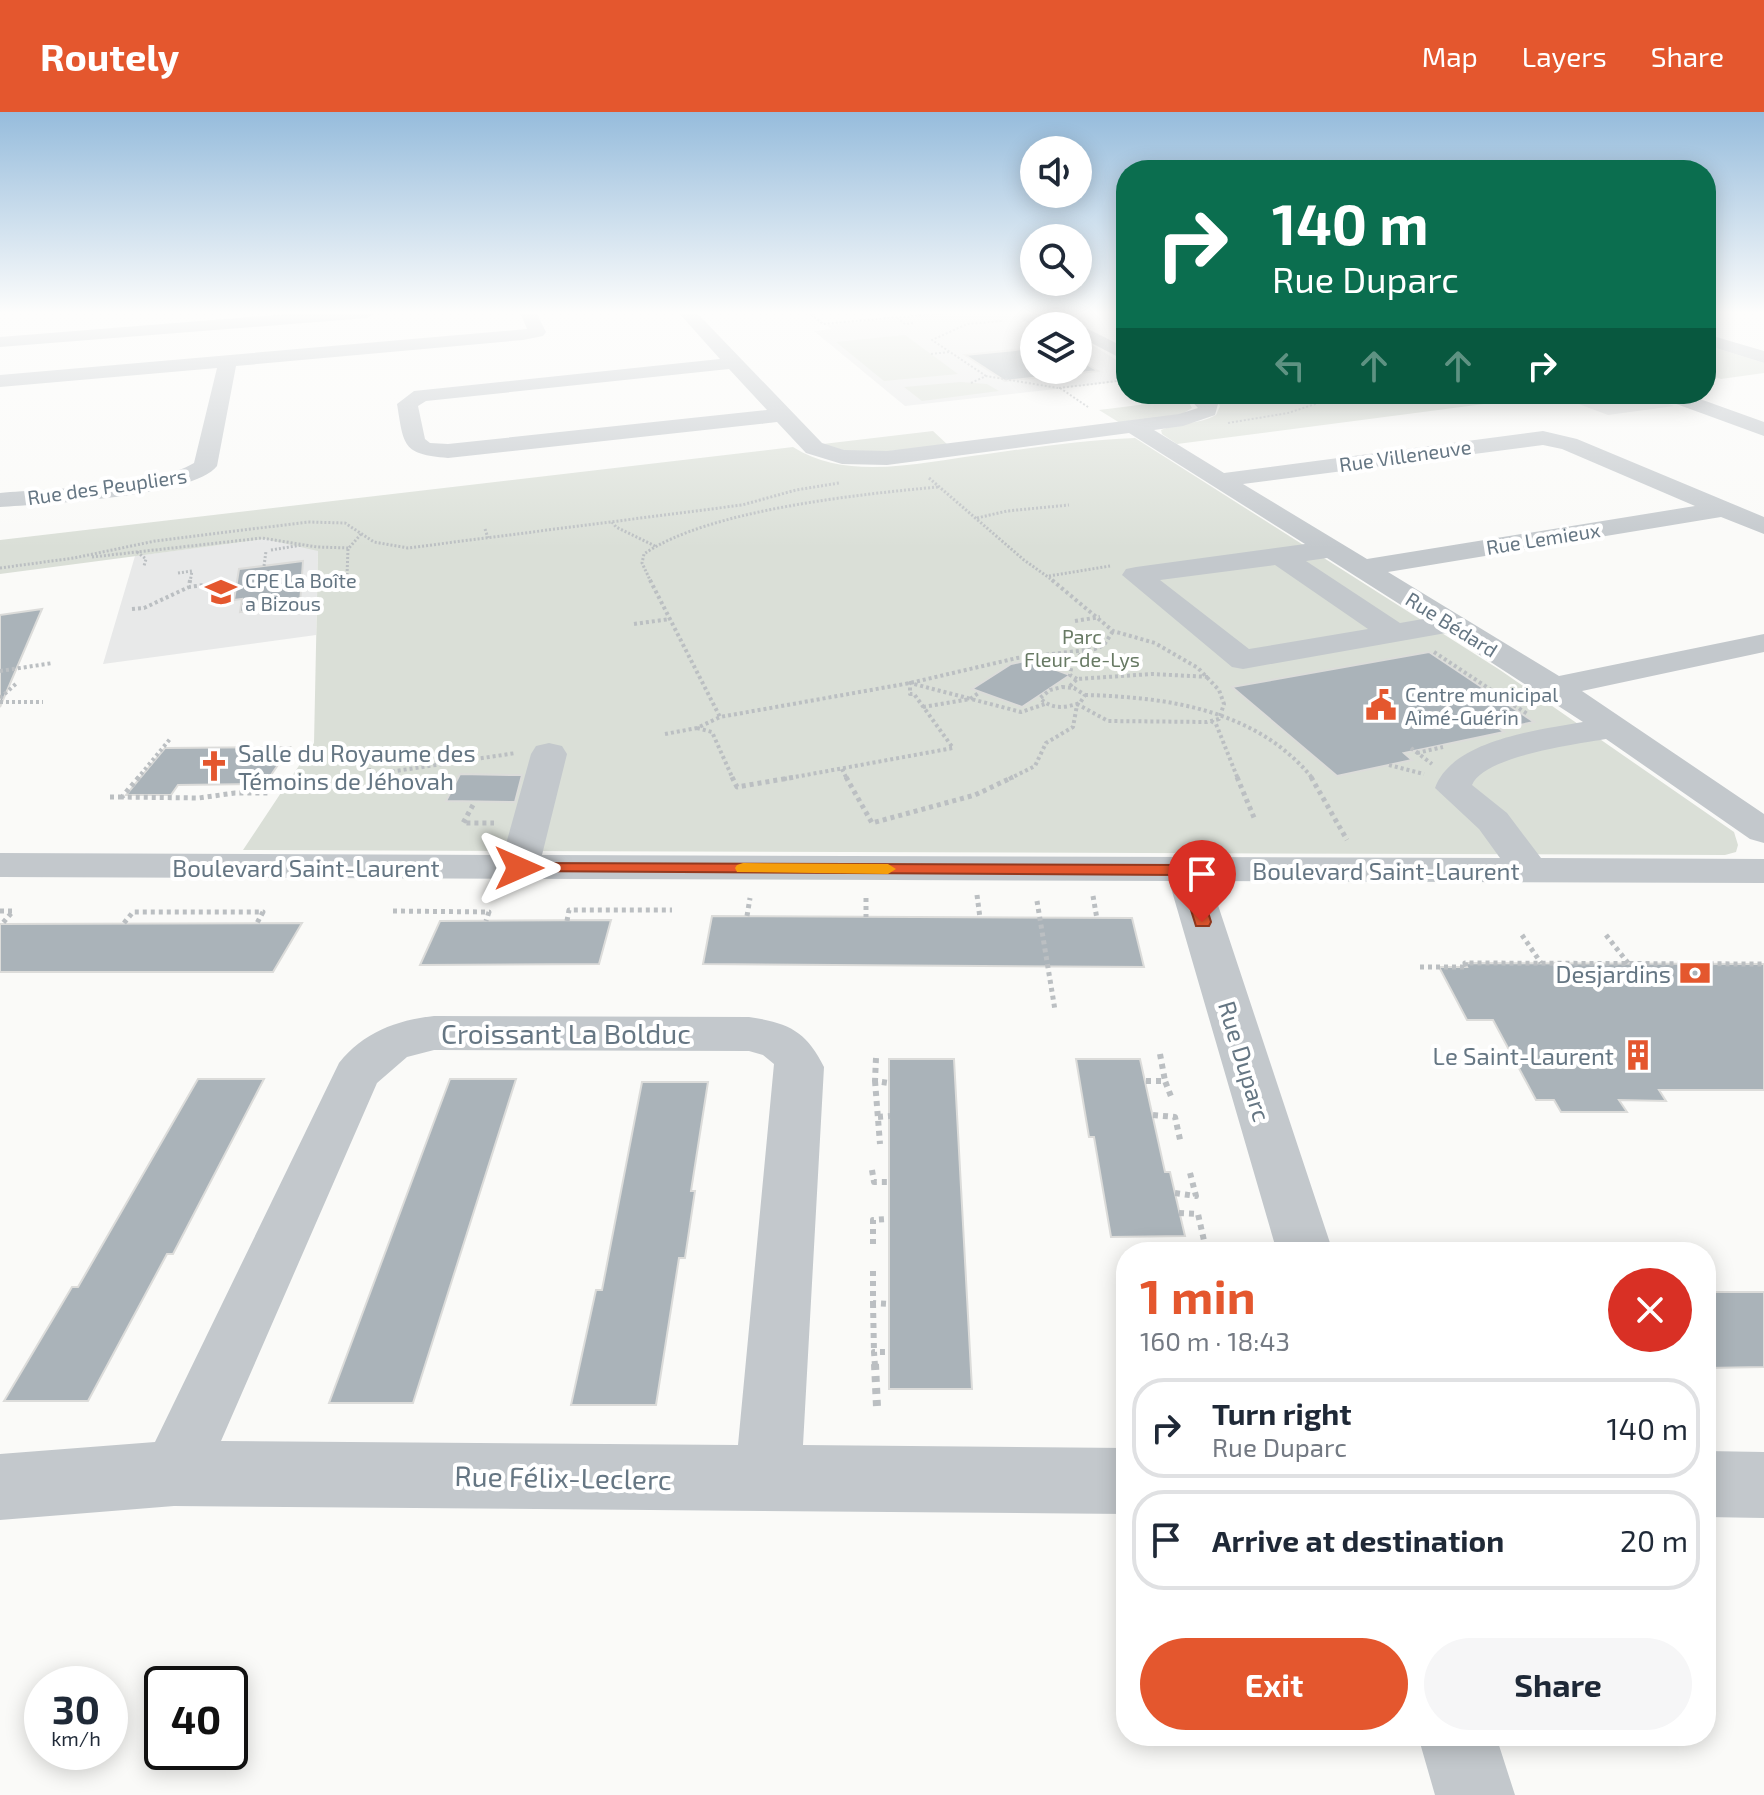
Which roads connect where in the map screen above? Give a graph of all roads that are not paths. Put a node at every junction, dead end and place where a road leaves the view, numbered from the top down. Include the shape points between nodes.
1 (222, 391) edge
2 (454, 391) edge
3 (758, 391) edge
4 (1208, 404) edge
5 (1695, 404) edge
6 (780, 415) junction
7 (1764, 429) edge
8 (1146, 434) junction
9 (1222, 480) junction
10 (0, 500) edge
11 (1723, 509) junction
12 (1764, 526) edge
13 (1332, 549) junction
14 (1279, 555) junction
15 (1363, 568) junction
16 (1451, 623) junction
17 (1395, 633) junction
18 (1764, 643) edge
19 (1554, 687) junction
20 (1613, 727) junction
21 (549, 754) dead end
22 (1764, 831) edge
23 (0, 865) edge
24 (519, 868) junction
25 (1186, 870) junction
26 (1530, 871) junction
27 (1764, 871) edge
28 (1302, 1242) edge
29 (174, 1473) junction
30 (768, 1479) junction
31 (1116, 1481) edge
32 (1716, 1484) edge
33 (1764, 1485) edge
34 (0, 1487) edge
35 (1460, 1746) edge
36 (1475, 1795) edge

1 - 10 street, Rue des Peupliers via 201,471 170,481
2 - 6 street via 408,401 414,442 424,449 448,451
3 - 6 street
4 - 8 street via 1204,414
5 - 7 street
6 - 8 street via 814,448 853,458 847,466 850,471 889,476
8 - 9 street, Rue Bédard
9 - 11 street, Rue Villeneuve via 1543,438
9 - 13 street, Rue Bédard
11 - 12 street, Rue Villeneuve
11 - 15 street, Rue Lemieux
13 - 14 street
13 - 15 street, Rue Bédard
14 - 17 street
14 - 17 street via 1136,575 1243,660
15 - 16 street, Rue Bédard
16 - 17 street
16 - 19 street, Rue Bédard
18 - 19 street
19 - 20 street, Rue Bédard
20 - 22 street, Rue Bédard
20 - 26 street via 1484,756 1452,781 1453,788 1502,831
21 - 24 street
23 - 24 street, Boulevard Saint-Laurent
24 - 25 street, Boulevard Saint-Laurent
25 - 26 street, Boulevard Saint-Laurent
25 - 28 street, Rue Duparc
26 - 27 street, Boulevard Saint-Laurent
29 - 30 street, Rue Félix-Leclerc
29 - 30 street, Croissant La Bolduc via 356,1076 377,1053 404,1037 434,1033 734,1033 775,1039 795,1054 800,1067
29 - 34 street, Rue Félix-Leclerc
30 - 31 street, Rue Félix-Leclerc
32 - 33 street
35 - 36 street

